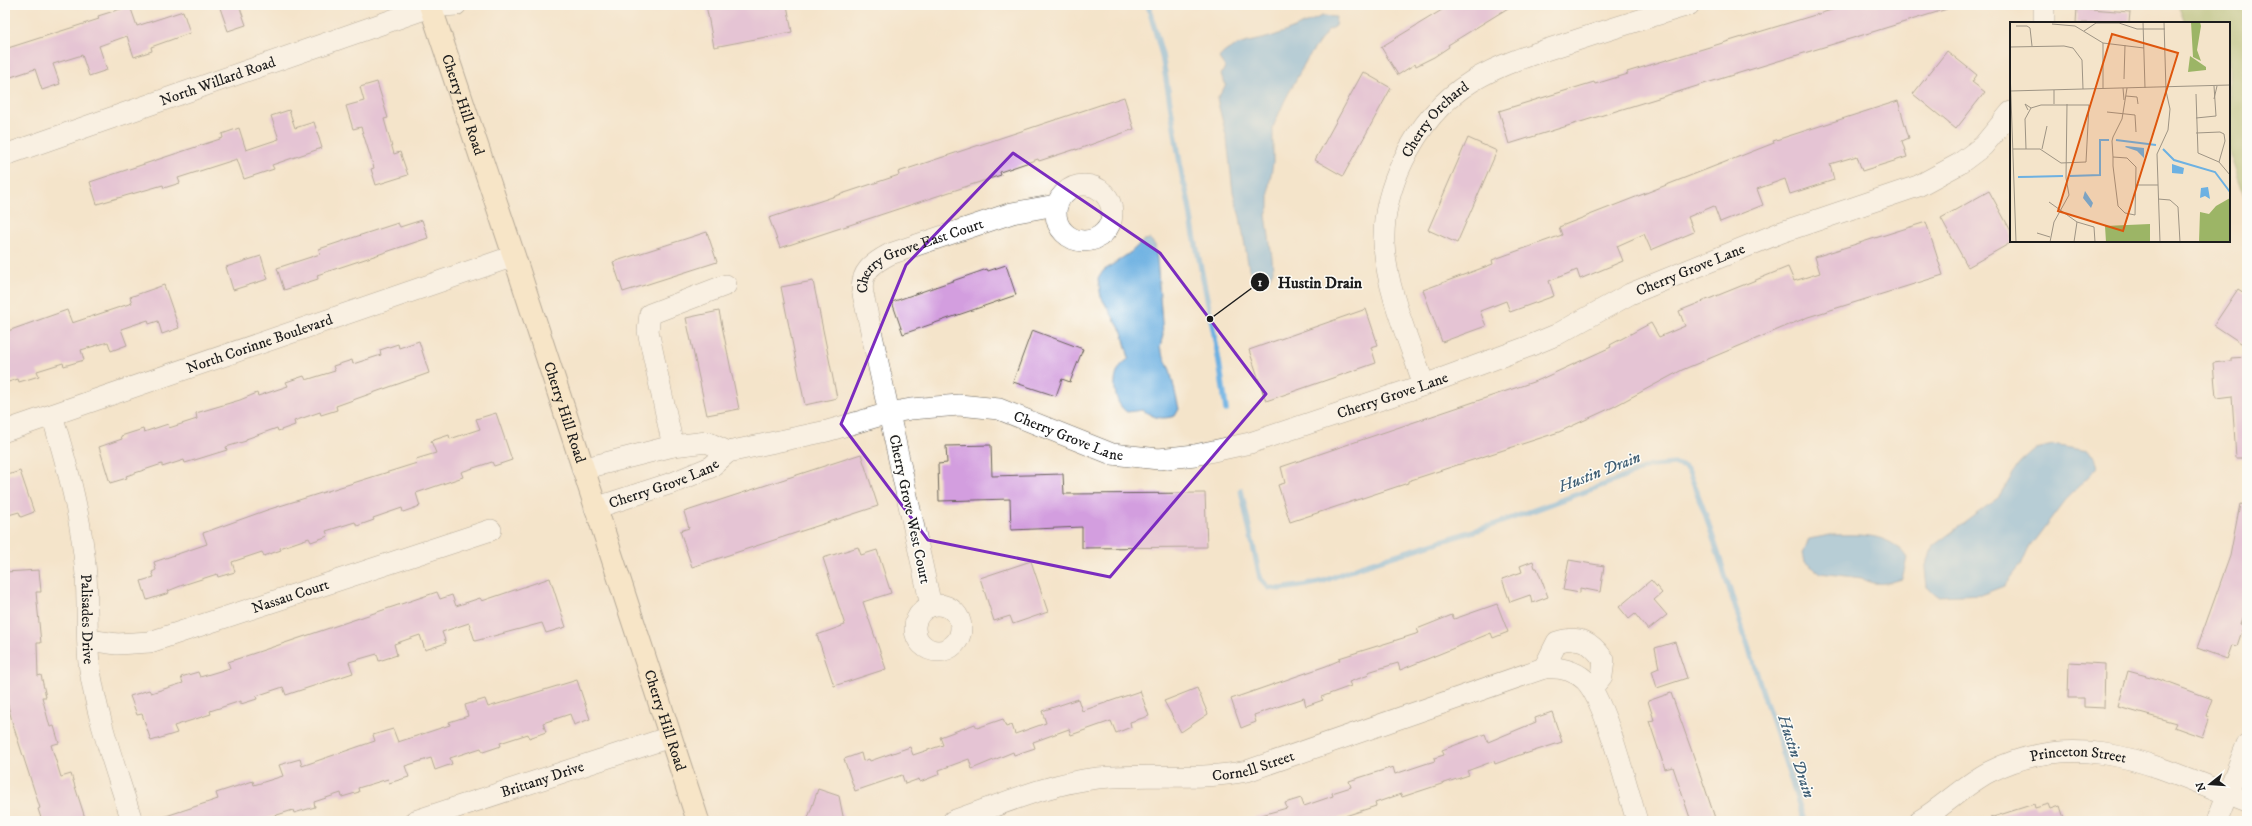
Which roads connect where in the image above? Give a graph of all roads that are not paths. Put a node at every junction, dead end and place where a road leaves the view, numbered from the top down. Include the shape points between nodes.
1 (456, 5) edge
2 (2044, 5) edge
3 (431, 6) edge
4 (1677, 7) edge
5 (2044, 22) edge
6 (2010, 113) edge
7 (5, 155) edge
8 (1056, 205) dead end
9 (514, 256) junction
10 (726, 285) dead end
11 (1424, 385) junction
12 (889, 413) junction
13 (52, 415) junction
14 (5, 432) edge
15 (673, 446) junction
16 (728, 452) junction
17 (582, 469) junction
18 (595, 508) junction
19 (491, 530) dead end
20 (931, 606) dead end
21 (88, 640) junction
22 (1544, 668) junction
23 (1592, 688) junction
24 (670, 737) junction
25 (2247, 744) edge
26 (2228, 795) junction
27 (2247, 802) edge
28 (132, 821) edge
29 (415, 821) edge
30 (698, 821) edge
31 (953, 821) edge
32 (1637, 821) edge
33 (1919, 821) edge
34 (2217, 821) edge

1 - 3 street, North Willard Road
2 - 5 street
3 - 7 street, North Willard Road
3 - 9 main road, Cherry Hill Road
4 - 11 street, Cherry Orchard via 1515,60 1487,72 1463,86 1441,105 1413,139 1390,195 1384,243 1391,282
6 - 11 street, Cherry Grove Lane via 1983,146 1937,178 1782,232 1630,294 1556,335
8 - 12 street, Cherry Grove East Court via 1012,213 890,254 867,269 861,285
9 - 13 street, North Corinne Boulevard
9 - 17 main road, Cherry Hill Road
10 - 15 street via 650,314 648,330
11 - 12 street, Cherry Grove Lane via 1250,443 1195,456 1159,459 1112,454 999,409 959,405
12 - 16 street, Cherry Grove Lane via 827,431
12 - 20 street, Cherry Grove West Court
13 - 14 street, North Corinne Boulevard
13 - 21 street, Palisades Drive via 70,472 81,522
15 - 16 street, Cherry Grove Lane via 707,442
15 - 17 street, Cherry Grove Lane
16 - 18 street, Cherry Grove Lane via 711,467 675,482
17 - 18 main road, Cherry Hill Road
18 - 24 main road, Cherry Hill Road
19 - 21 street, Nassau Court via 150,642 117,644
21 - 28 street, Palisades Drive via 95,697
22 - 23 street, Cornell Street via 1556,667 1576,674
22 - 23 street via 1557,642 1569,639 1582,640 1592,646 1604,660 1602,676
22 - 31 street, Cornell Street via 1247,771 1205,778 1078,780
23 - 32 street via 1601,708
24 - 29 street, Brittany Drive
24 - 30 main road, Cherry Hill Road
25 - 26 street
26 - 27 street, Princeton Street
26 - 33 street, Princeton Street via 2126,758 2081,750 2028,756 2011,762 1987,773
26 - 34 street

